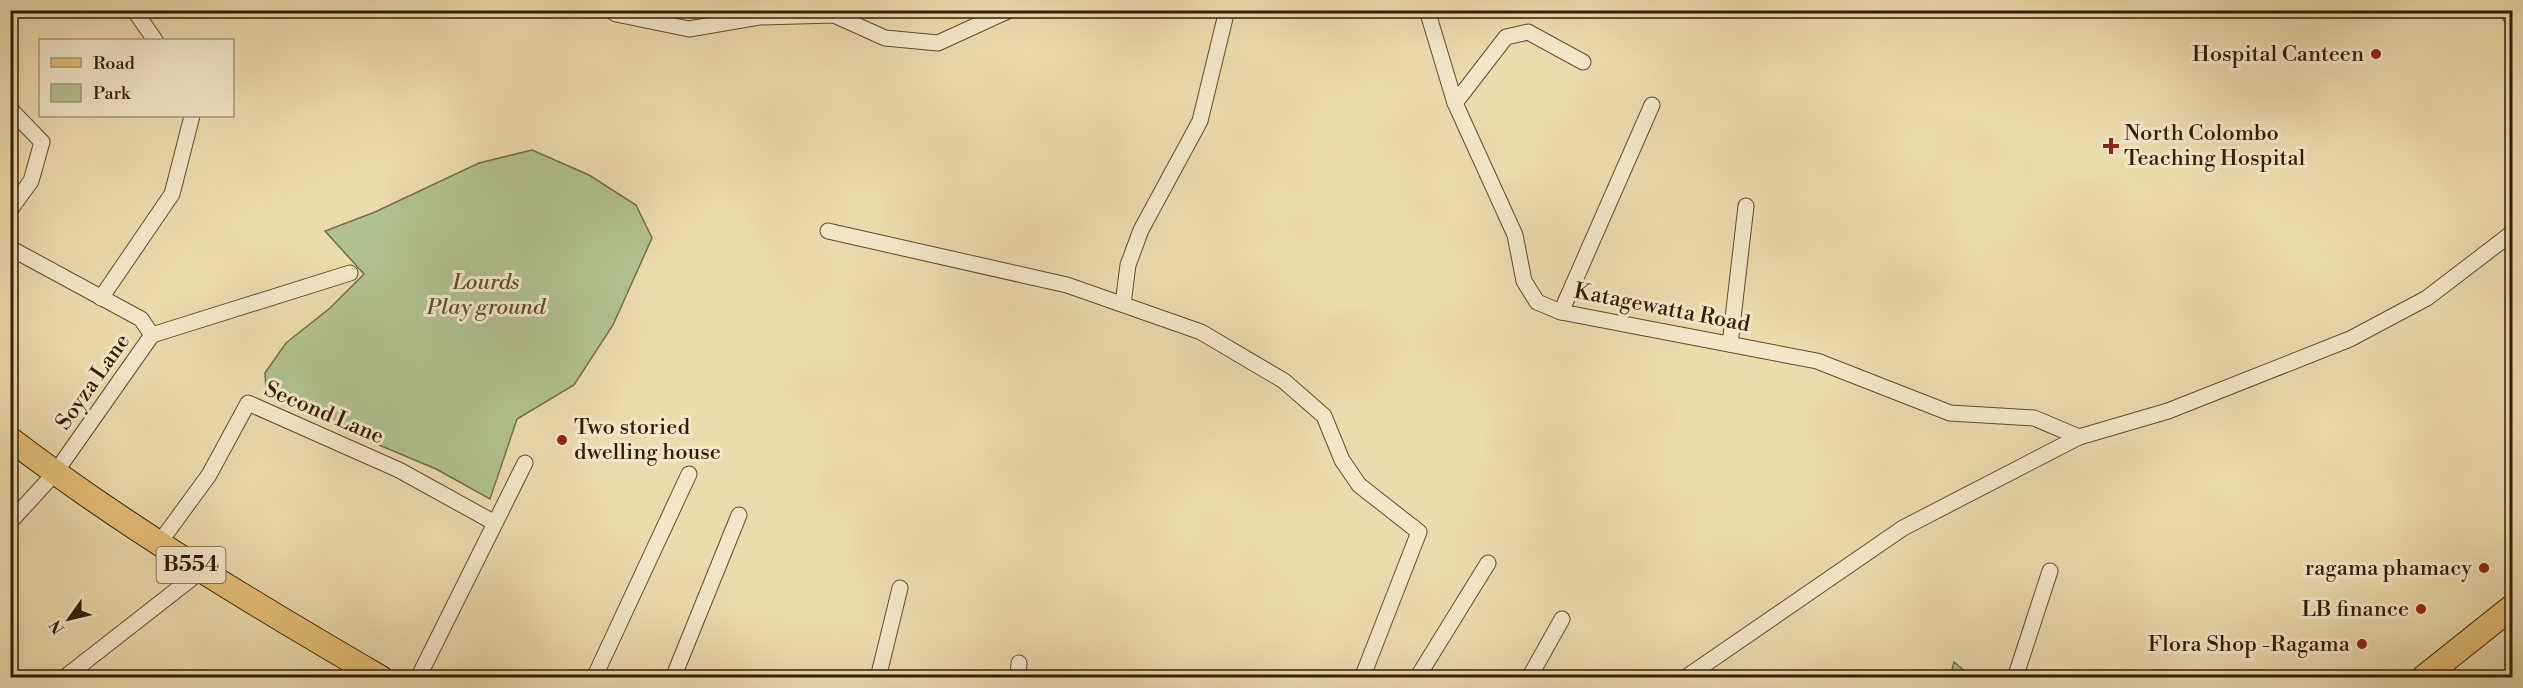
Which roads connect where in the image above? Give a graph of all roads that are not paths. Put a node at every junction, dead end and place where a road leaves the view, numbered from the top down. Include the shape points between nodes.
1 (134, 10) edge
2 (610, 10) edge
3 (1010, 10) edge
4 (1227, 10) edge
5 (1427, 10) edge
6 (2509, 10) edge
7 (2512, 16) edge
8 (154, 39) edge
9 (1583, 62) dead end
10 (1455, 103) junction
11 (1652, 105) dead end
12 (10, 109) edge
13 (192, 117) edge
14 (1746, 206) dead end
15 (10, 210) edge
16 (828, 231) dead end
17 (2512, 233) edge
18 (10, 248) edge
19 (350, 273) dead end
20 (101, 298) junction
21 (1123, 304) junction
22 (1561, 312) junction
23 (153, 335) junction
24 (1730, 344) junction
25 (2079, 437) junction
26 (10, 439) edge
27 (525, 463) dead end
28 (55, 473) junction
29 (689, 474) dead end
30 (739, 515) dead end
31 (10, 522) edge
32 (495, 523) junction
33 (160, 542) junction
34 (1488, 563) dead end
35 (201, 571) junction
36 (2050, 571) dead end
37 (900, 588) dead end
38 (2512, 607) edge
39 (1562, 619) dead end
40 (64, 678) edge
41 (381, 678) edge
42 (418, 678) edge
43 (594, 678) edge
44 (674, 678) edge
45 (878, 678) edge
46 (1362, 678) edge
47 (1417, 678) edge
48 (1529, 678) edge
49 (1685, 678) edge
50 (2015, 678) edge
51 (2422, 678) edge

1 - 8 street
2 - 3 street via 689,29 759,17 834,15 885,38 938,43
4 - 21 street via 1200,121 1141,230 1128,265
5 - 10 street, Katagewatta Road
6 - 7 street
9 - 10 street via 1528,32 1506,38
10 - 22 street, Katagewatta Road via 1515,235 1524,281 1537,302
11 - 22 street
12 - 15 street via 42,141 31,181
13 - 20 street via 172,194
14 - 24 street
16 - 21 street via 1068,285
17 - 25 street via 2427,298 2350,339 2168,411
18 - 20 street, Soyza Lane
19 - 23 street
20 - 23 street, Soyza Lane via 141,319
21 - 46 street via 1201,332 1284,381 1324,417 1342,460 1359,485 1419,532
22 - 24 street, Katagewatta Road
23 - 28 street, Soyza Lane
24 - 25 street, Katagewatta Road via 1817,361 1950,413 2034,418
25 - 49 street via 1903,528
26 - 28 main road, B554
27 - 32 street
28 - 31 street, Soyza Lane
28 - 33 main road, B554
29 - 43 street
30 - 44 street
32 - 33 street, Second Lane via 399,470 249,403 209,475
32 - 42 street
33 - 35 main road, B554
34 - 47 street
35 - 40 street
35 - 41 main road, B554
36 - 50 street
37 - 45 street
38 - 51 main road
39 - 48 street

